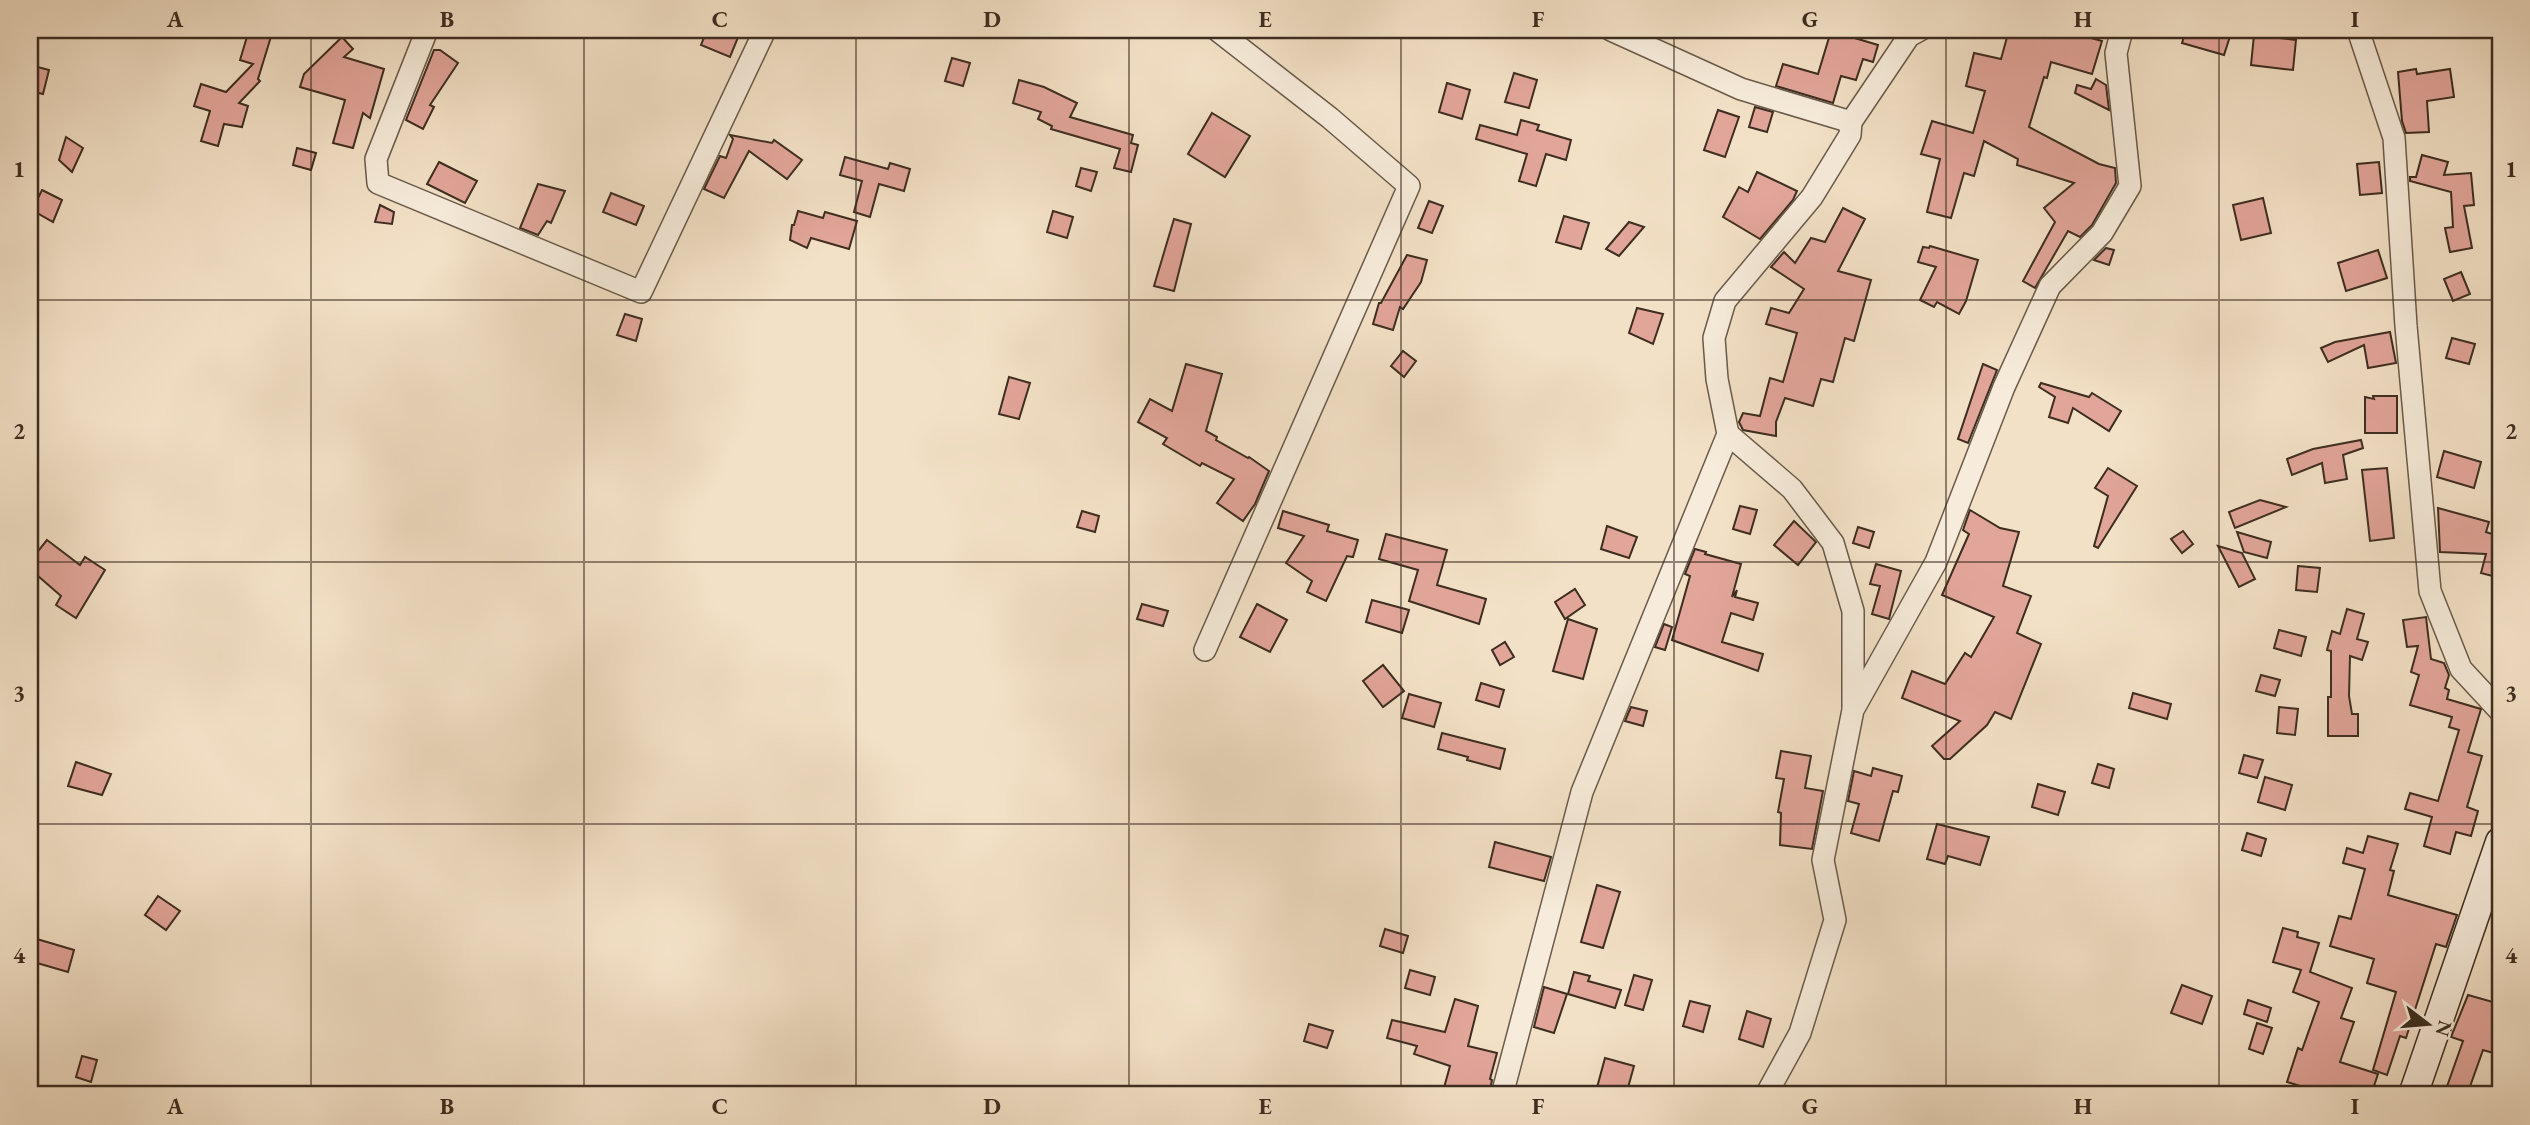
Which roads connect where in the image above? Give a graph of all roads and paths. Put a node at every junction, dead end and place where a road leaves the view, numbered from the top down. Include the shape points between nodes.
1 (427, 30) edge
2 (765, 30) edge
3 (1217, 30) edge
4 (1611, 30) edge
5 (1920, 30) edge
6 (2122, 30) edge
7 (2358, 30) edge
8 (1850, 122) junction
9 (1728, 434) junction
10 (1205, 650) dead end
11 (1853, 710) junction
12 (2500, 711) edge
13 (2500, 842) edge
14 (1502, 1095) edge
15 (1766, 1095) edge
16 (2413, 1095) edge

1 - 2 street via 376,159 379,183 641,292
3 - 10 street via 1409,186
4 - 8 street via 1741,89
5 - 8 street via 1909,36
6 - 11 street via 2116,53 2130,187 2102,233 2050,286 2004,387 1936,562
7 - 12 street via 2394,138 2430,592 2461,669
8 - 9 street via 1850,135 1812,197 1724,301 1714,338
9 - 11 street via 1791,489 1833,542 1853,611
9 - 14 street via 1582,793
11 - 15 street via 1822,860 1835,920 1800,1033
13 - 16 main road

